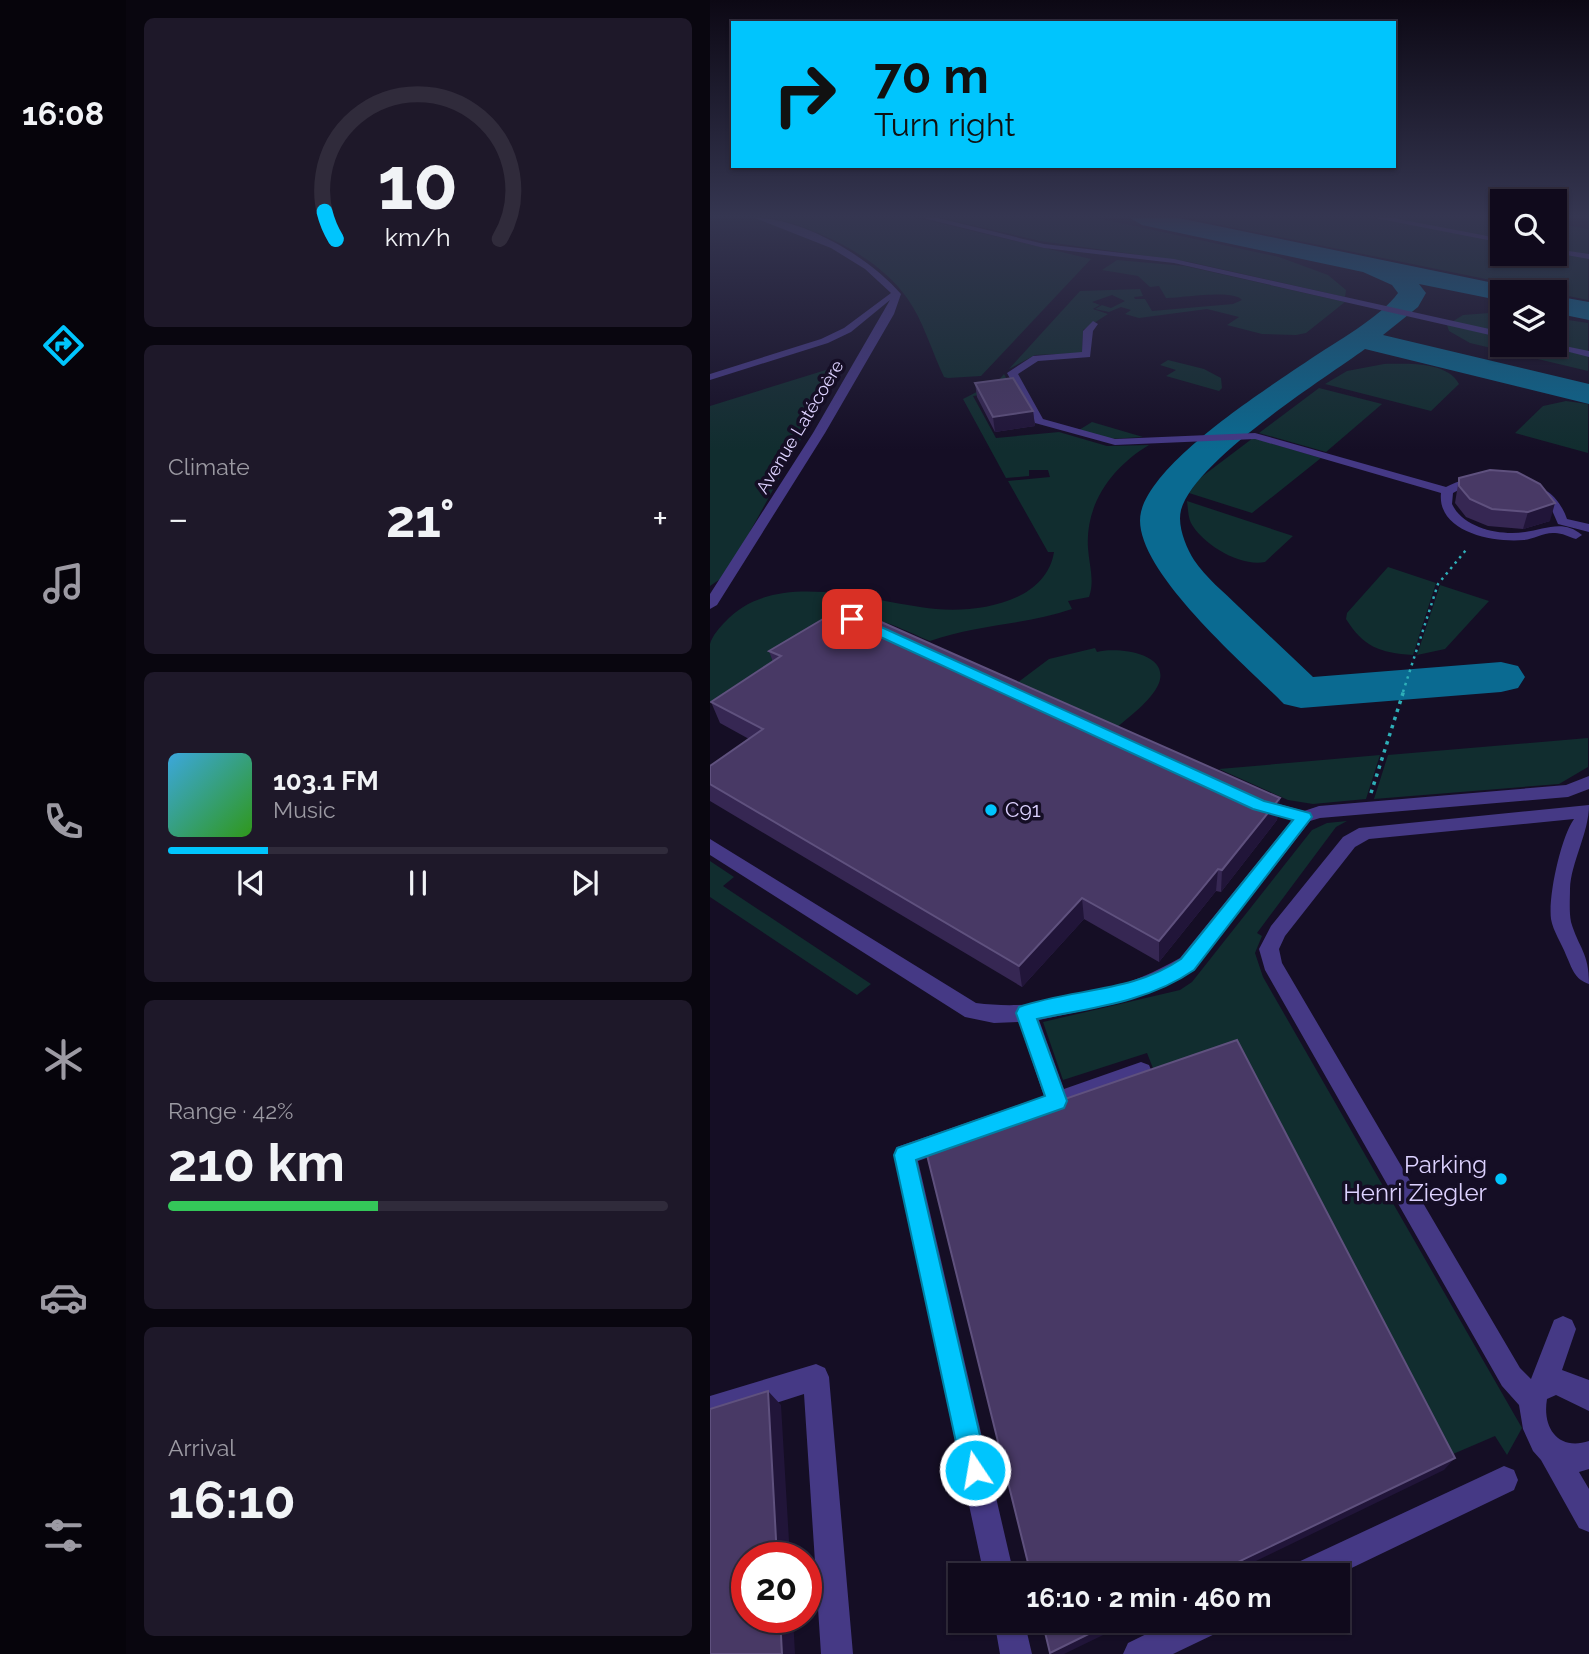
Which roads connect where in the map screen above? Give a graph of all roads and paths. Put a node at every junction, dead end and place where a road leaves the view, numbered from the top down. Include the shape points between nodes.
1 (893, 295) edge
2 (896, 295) edge
3 (1326, 295) edge
4 (1093, 324) dead end
5 (1490, 332) edge
6 (1567, 349) edge
7 (1588, 354) edge
8 (710, 377) edge
9 (1494, 482) edge
10 (1524, 486) edge
11 (1447, 491) junction
12 (1588, 528) edge
13 (1588, 538) edge
14 (1466, 550) dead end
15 (710, 604) edge
16 (1588, 782) edge
17 (1247, 799) edge
18 (1367, 808) junction
19 (1588, 811) edge
20 (1304, 817) junction
21 (710, 846) edge
22 (1588, 976) edge
23 (1026, 1013) junction
24 (1141, 1072) edge
25 (1056, 1101) junction
26 (1563, 1329) dead end
27 (1538, 1391) junction
28 (1588, 1397) edge
29 (710, 1410) edge
30 (1550, 1449) junction
31 (1588, 1455) edge
32 (1504, 1480) dead end
33 (1588, 1518) edge
34 (996, 1563) edge
35 (1330, 1563) edge
36 (1012, 1633) edge
37 (1183, 1633) edge
38 (837, 1654) edge
39 (1016, 1654) edge
40 (1139, 1654) edge

1 - 8 street via 839,335
2 - 15 street, Avenue Latécoère via 819,433
3 - 5 street
4 - 11 street via 1088,331 1087,355 1036,358 1012,373 1039,421 1115,442 1255,436
6 - 7 street
9 - 11 street via 1464,484
10 - 12 street via 1551,500 1562,521
11 - 13 street via 1444,500 1450,513 1484,533 1520,536 1558,530
14 - 18 path via 1438,584
16 - 18 street via 1568,791
17 - 20 street
18 - 20 street
19 - 22 street via 1573,833 1560,885 1561,920
19 - 27 street via 1365,833 1349,842 1278,931 1269,949 1272,964 1512,1377
20 - 23 street via 1177,972 1121,994
21 - 23 street via 972,1011 991,1016
23 - 25 street
24 - 25 street
25 - 34 street via 905,1155
26 - 27 street
27 - 28 street via 1566,1383
27 - 30 street via 1531,1419
29 - 38 street via 816,1377
30 - 31 street via 1573,1459
30 - 33 street
32 - 35 street
36 - 39 street
37 - 40 street

